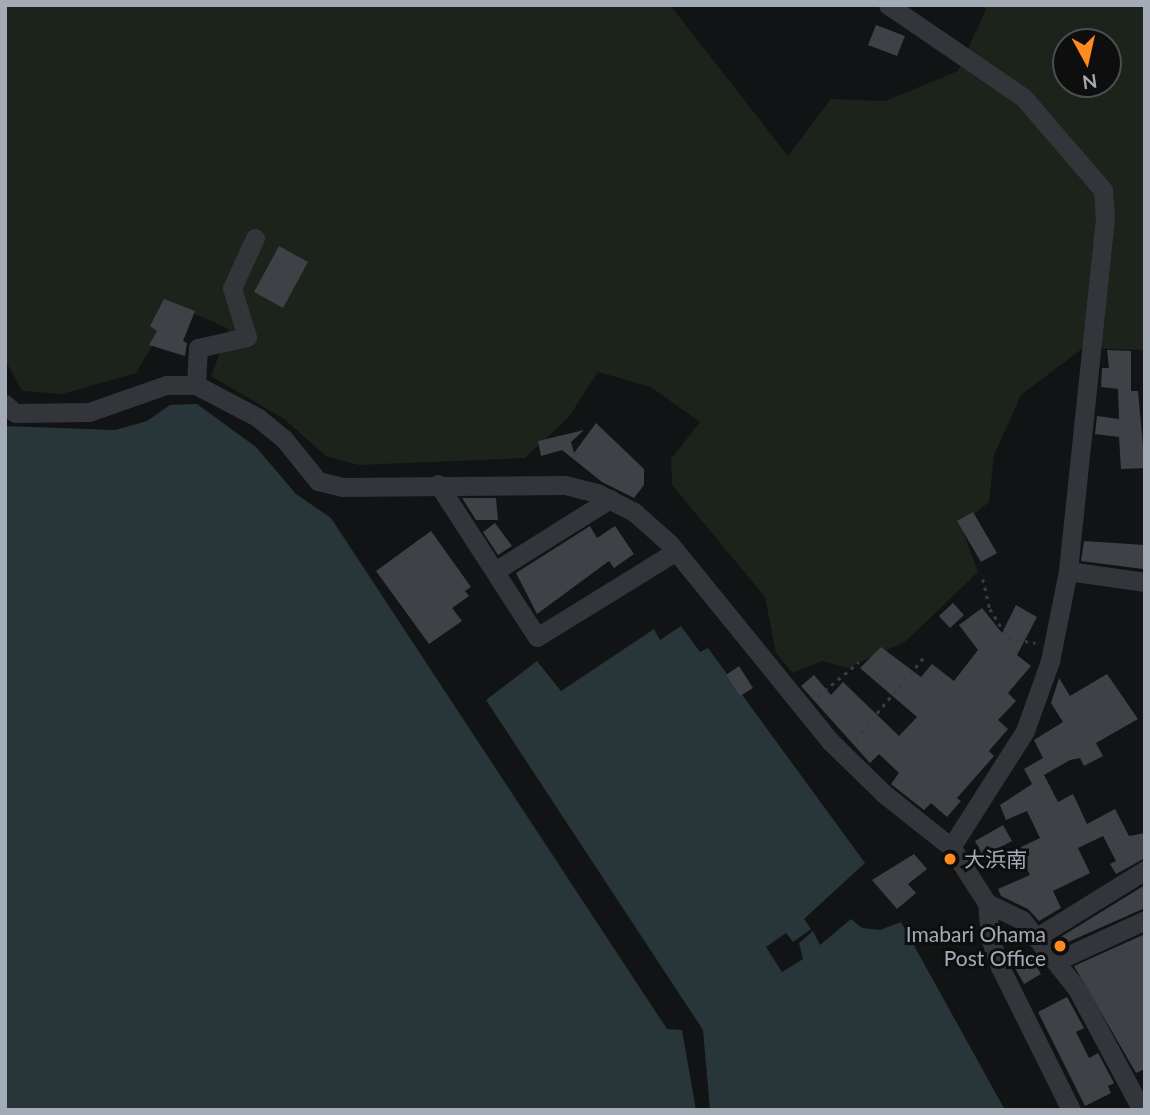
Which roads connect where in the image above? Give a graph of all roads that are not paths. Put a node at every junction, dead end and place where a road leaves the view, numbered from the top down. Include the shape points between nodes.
1 (888, 5) edge
2 (255, 238) dead end
3 (196, 385) junction
4 (5, 404) edge
5 (438, 484) junction
6 (610, 499) junction
7 (676, 551) junction
8 (495, 571) junction
9 (1068, 571) junction
10 (1145, 582) edge
11 (951, 848) junction
12 (1145, 870) edge
13 (987, 903) junction
14 (1145, 920) edge
15 (1037, 937) junction
16 (1056, 961) junction
17 (1137, 1079) edge
18 (1071, 1110) edge
19 (1142, 1110) edge

1 - 9 street via 1023,97 1102,190 1105,218
2 - 3 street via 232,288 247,337 198,348
3 - 4 street via 166,385 89,412 15,412
3 - 5 street via 257,417 284,439 318,481 342,487
5 - 6 street via 565,485
5 - 8 street
6 - 7 street via 634,512
6 - 8 street
7 - 8 street via 537,637
7 - 11 street via 842,753
9 - 10 street
9 - 11 street via 1053,646 1026,731
11 - 13 street
12 - 15 street
13 - 15 street via 1022,920
13 - 18 street via 990,938 1000,967
14 - 16 street
15 - 16 street
16 - 17 street
17 - 19 street

